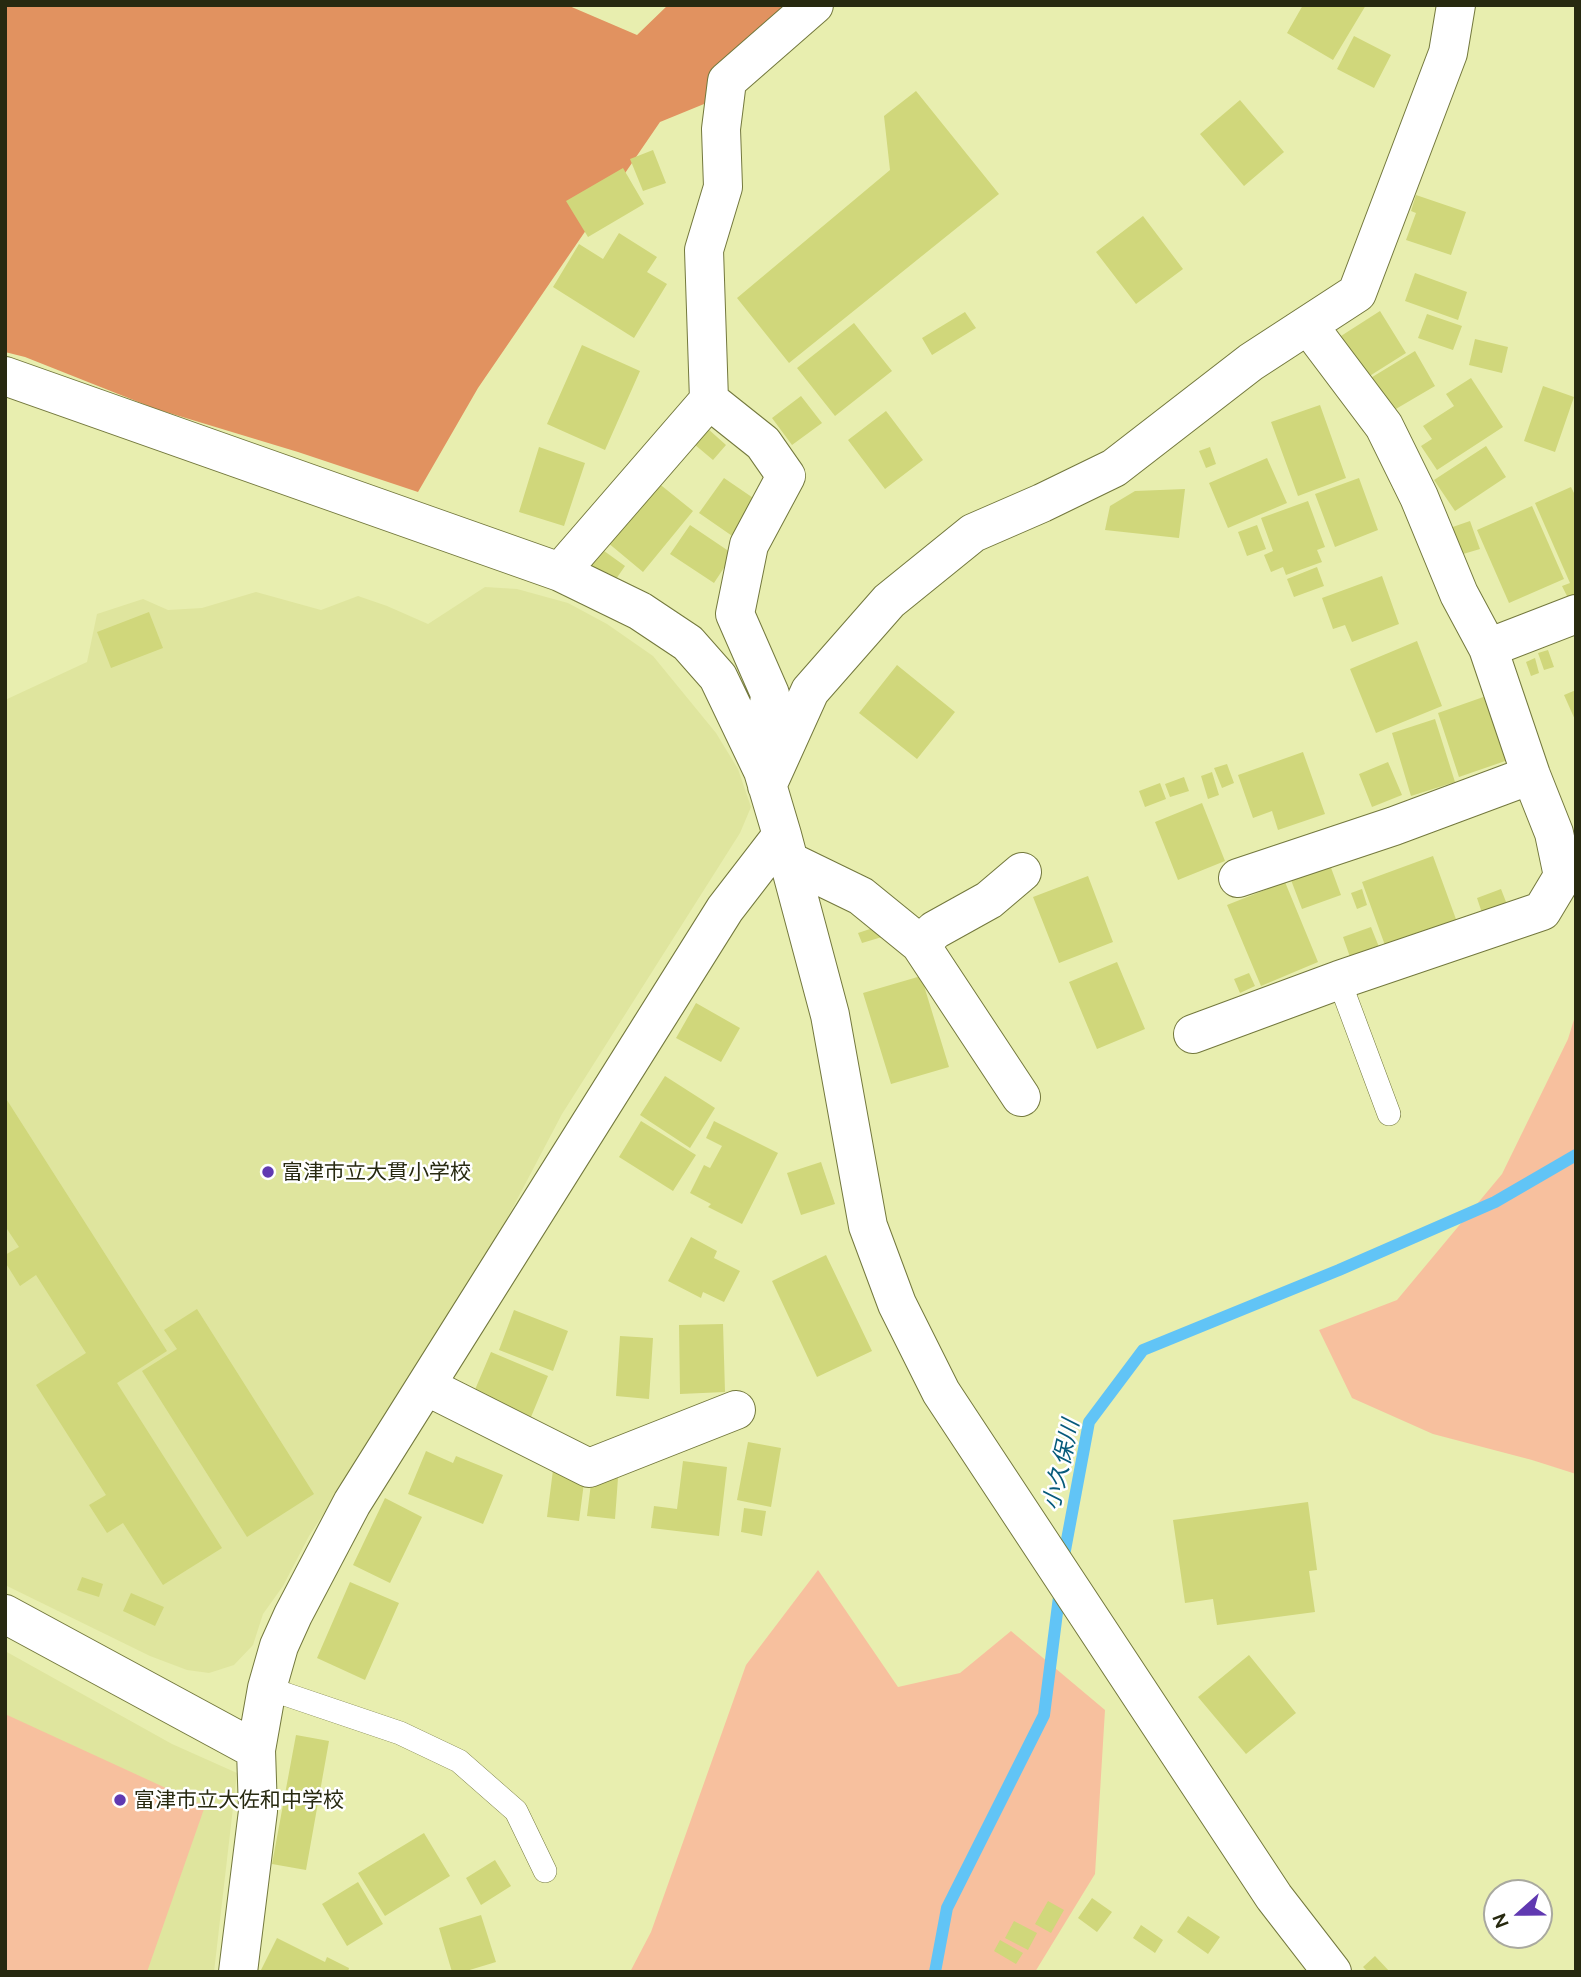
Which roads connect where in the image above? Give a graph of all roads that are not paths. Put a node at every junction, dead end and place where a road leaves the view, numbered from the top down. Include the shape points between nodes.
1 (814, 5) edge
2 (1456, 5) edge
3 (1308, 325) junction
4 (5, 376) edge
5 (709, 400) junction
6 (560, 572) junction
7 (1576, 614) edge
8 (1488, 648) junction
9 (1531, 775) junction
10 (765, 779) junction
11 (785, 848) junction
12 (1022, 872) dead end
13 (1238, 878) dead end
14 (920, 944) junction
15 (1339, 980) junction
16 (1193, 1034) dead end
17 (1021, 1097) dead end
18 (1389, 1114) dead end
19 (426, 1386) junction
20 (736, 1409) dead end
21 (5, 1614) edge
22 (267, 1688) junction
23 (256, 1750) junction
24 (545, 1871) dead end
25 (238, 1972) edge
26 (1332, 1972) edge

1 - 5 street via 727,81 723,187 704,250
2 - 3 street via 1448,53 1357,293
3 - 8 street via 1384,426
3 - 10 street via 1251,362 1114,468 973,533 889,601 810,691
4 - 6 street
5 - 6 street
5 - 10 street via 763,443 786,477 749,545 735,614 770,694
6 - 10 street via 640,611 688,643 718,677
7 - 8 street
8 - 9 street
9 - 13 street
9 - 15 street via 1554,833 1563,876 1542,911
10 - 11 street
11 - 14 street via 861,896
11 - 19 street via 725,909
11 - 26 street via 830,1015 868,1226 897,1304 941,1392 1274,1896
12 - 14 street via 989,900
14 - 17 street
15 - 16 street
15 - 18 lane
19 - 20 street via 589,1468
19 - 22 street via 352,1503 293,1615
21 - 23 street
22 - 23 street
22 - 24 lane via 400,1733 459,1761 516,1811
23 - 25 street via 258,1811

